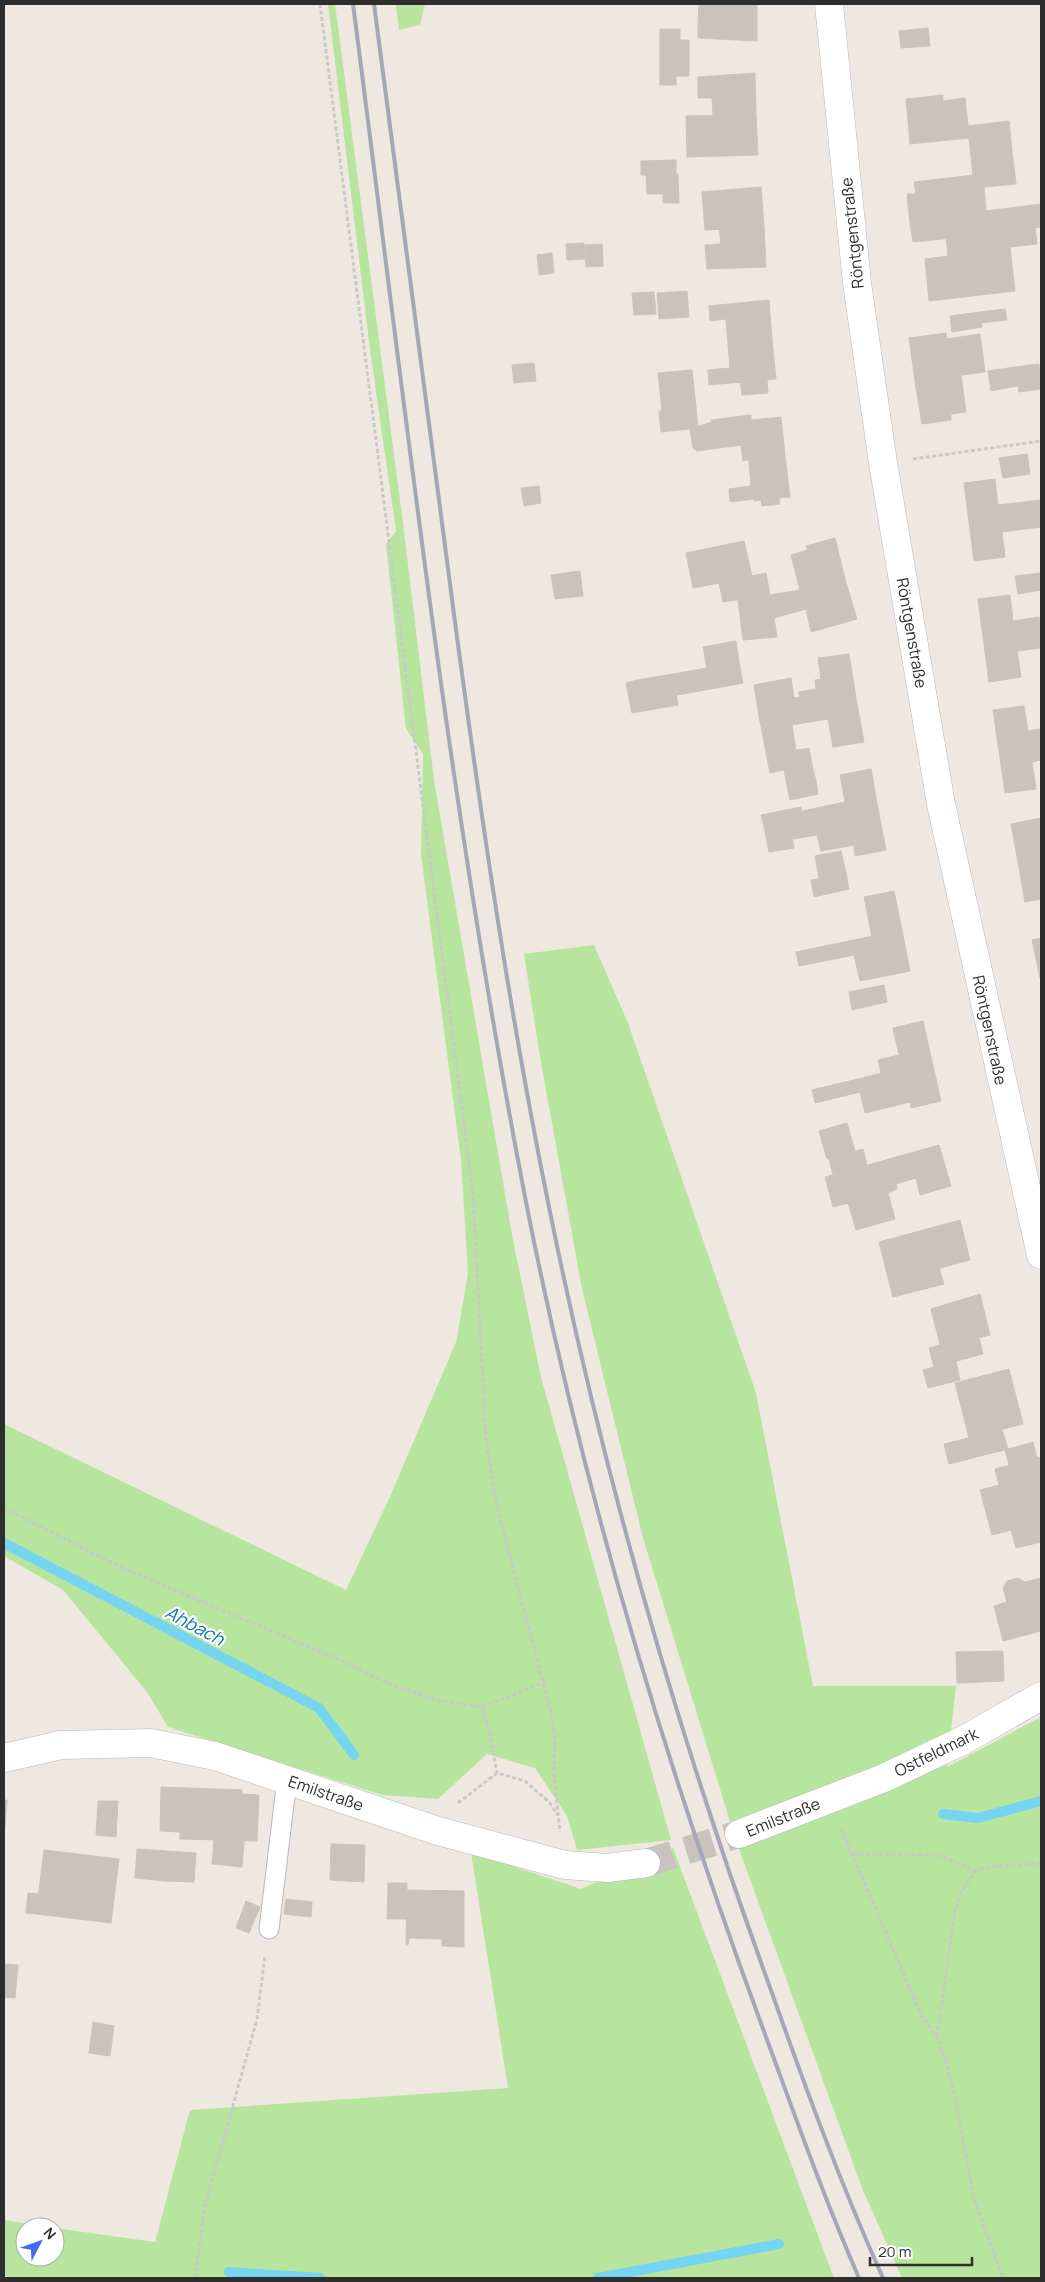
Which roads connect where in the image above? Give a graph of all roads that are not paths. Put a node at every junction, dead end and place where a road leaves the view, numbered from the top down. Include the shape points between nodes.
1 (829, 4) edge
2 (1041, 1254) edge
3 (1041, 1696) edge
4 (4, 1758) edge
5 (287, 1779) junction
6 (827, 1799) joint
7 (739, 1834) tunnel mouth
8 (646, 1863) tunnel mouth
9 (269, 1930) road end

1 - 2 street, Röntgenstraße via 857,283 883,463 941,804
3 - 6 street, Ostfeldmark via 962,1741 884,1778
4 - 5 street, Emilstraße via 61,1745 151,1743 215,1756
5 - 8 street, Emilstraße via 438,1830 564,1865 608,1868
5 - 9 lane
6 - 7 street, Emilstraße

